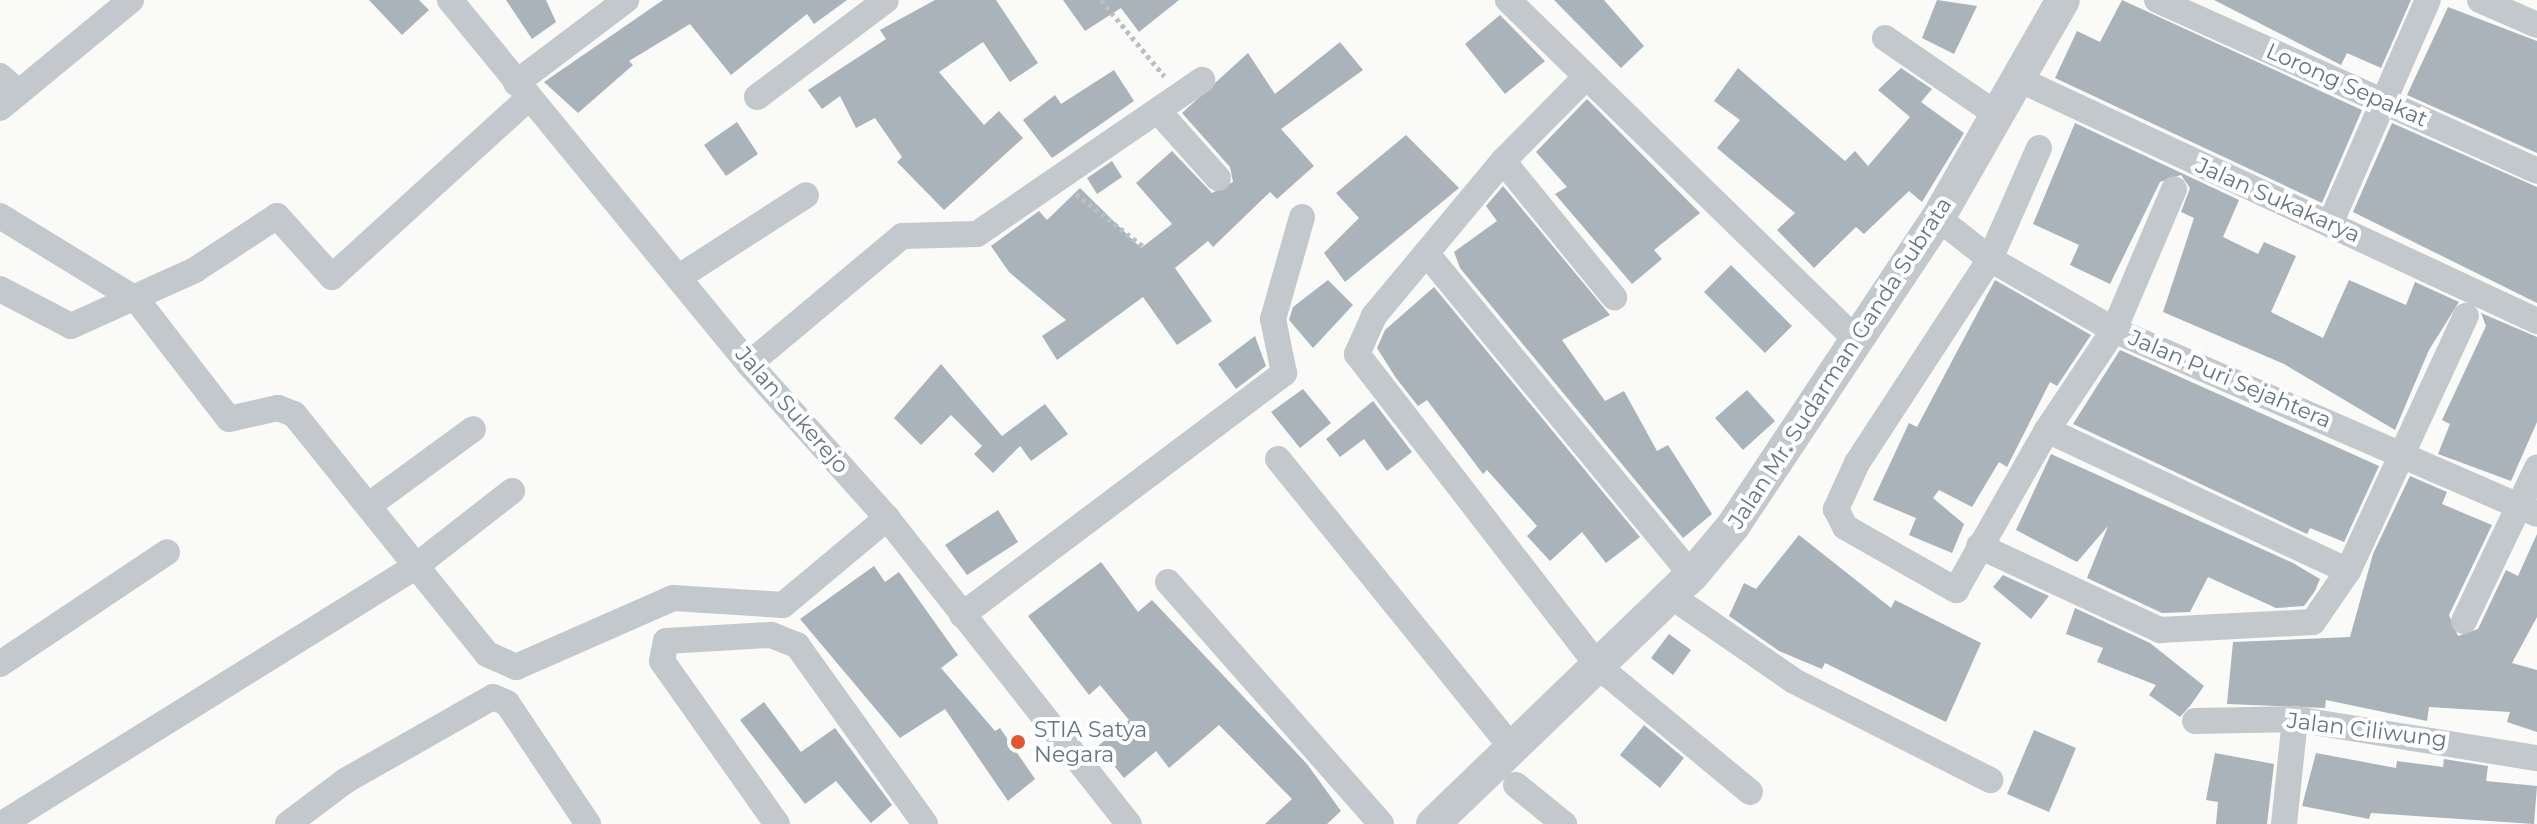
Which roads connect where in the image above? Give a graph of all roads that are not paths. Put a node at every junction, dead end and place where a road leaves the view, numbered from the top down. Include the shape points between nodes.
1 (131, 0) edge
2 (450, 0) edge
3 (626, 0) edge
4 (1508, 0) edge
5 (2062, 0) edge
6 (2157, 0) edge
7 (2428, 0) edge
8 (2480, 0) edge
9 (870, 5) edge
10 (2537, 25) edge
11 (1885, 38) dead end
12 (2018, 79) junction
13 (1202, 80) dead end
14 (1583, 80) junction
15 (522, 91) junction
16 (6, 92) edge
17 (757, 97) dead end
18 (2384, 102) junction
19 (1158, 111) junction
20 (1996, 114) junction
21 (2039, 148) dead end
22 (1503, 161) junction
23 (2537, 171) edge
24 (1218, 178) dead end
25 (2174, 189) dead end
26 (806, 195) dead end
27 (0, 216) edge
28 (1302, 217) dead end
29 (1938, 218) junction
30 (2330, 224) junction
31 (1427, 254) junction
32 (1990, 259) junction
33 (679, 277) junction
34 (0, 289) edge
35 (1614, 297) dead end
36 (137, 300) junction
37 (2466, 316) dead end
38 (2537, 321) edge
39 (2114, 330) junction
40 (1858, 342) junction
41 (749, 364) junction
42 (473, 429) dead end
43 (2047, 430) junction
44 (2404, 451) junction
45 (1278, 459) dead end
46 (2537, 468) edge
47 (512, 491) dead end
48 (372, 503) junction
49 (2528, 510) edge
50 (887, 518) junction
51 (1979, 546) junction
52 (167, 552) dead end
53 (416, 566) junction
54 (2348, 571) junction
55 (1168, 582) dead end
56 (1682, 586) junction
57 (962, 615) junction
58 (2464, 621) dead end
59 (0, 664) edge
60 (1599, 667) junction
61 (2295, 719) junction
62 (2195, 721) dead end
63 (1511, 747) junction
64 (2537, 758) edge
65 (1990, 780) dead end
66 (1516, 785) dead end
67 (1750, 792) dead end
68 (585, 823) edge
69 (2, 824) edge
70 (288, 824) edge
71 (777, 824) edge
72 (925, 824) edge
73 (1129, 824) edge
74 (1381, 824) edge
75 (1433, 824) edge
76 (1564, 824) edge
77 (2284, 824) edge

1 - 16 street
2 - 15 street, Jalan Sukerejo
3 - 15 street
4 - 14 street
5 - 12 street, Jalan Mr. Sudarman Ganda Subrata
6 - 18 street, Lorong Sepakat
7 - 18 street
8 - 10 street
9 - 17 street
11 - 20 street
12 - 20 street, Jalan Mr. Sudarman Ganda Subrata
12 - 30 street, Jalan Sukakarya
13 - 19 street
14 - 22 street
14 - 40 street
15 - 33 street, Jalan Sukerejo
15 - 36 street via 335,276 277,216
18 - 23 street, Lorong Sepakat
18 - 30 street
19 - 24 street
19 - 41 street via 972,236 902,236
20 - 29 street, Jalan Mr. Sudarman Ganda Subrata
21 - 32 street
22 - 31 street
22 - 35 street
25 - 39 street
26 - 33 street
27 - 36 street
28 - 57 street via 1272,324 1284,373
29 - 32 street, Jalan Puri Sejahtera
29 - 40 street, Jalan Mr. Sudarman Ganda Subrata
30 - 38 street, Jalan Sukakarya
31 - 56 street
31 - 60 street via 1363,330 1357,354
32 - 39 street, Jalan Puri Sejahtera
32 - 51 street via 1857,463 1836,509 1845,527 1956,590
33 - 41 street, Jalan Sukerejo
34 - 36 street via 71,326
36 - 48 street via 227,417 287,410
37 - 44 street
39 - 43 street
39 - 44 street, Jalan Puri Sejahtera
40 - 56 street, Jalan Mr. Sudarman Ganda Subrata
41 - 50 street, Jalan Sukerejo
42 - 48 street
43 - 51 street
43 - 54 street
44 - 49 street, Jalan Puri Sejahtera
44 - 54 street
45 - 63 street
46 - 49 street
47 - 53 street
48 - 53 street
49 - 58 street
50 - 53 street via 783,605 673,598 516,667 487,654
50 - 57 street, Jalan Sukerejo
51 - 54 street via 2168,632 2217,622 2313,622
52 - 59 street
53 - 69 street
55 - 74 street
56 - 60 street, Jalan Mr. Sudarman Ganda Subrata
56 - 65 street via 1794,681
57 - 73 street, Jalan Sukerejo
60 - 63 street, Jalan Mr. Sudarman Ganda Subrata
60 - 67 street
61 - 62 street, Jalan Ciliwung
61 - 64 street, Jalan Ciliwung
61 - 77 street
63 - 75 street, Jalan Mr. Sudarman Ganda Subrata
66 - 76 street
68 - 70 street via 507,703 493,697 345,781
71 - 72 street via 694,713 660,656 666,641 771,635 797,645

